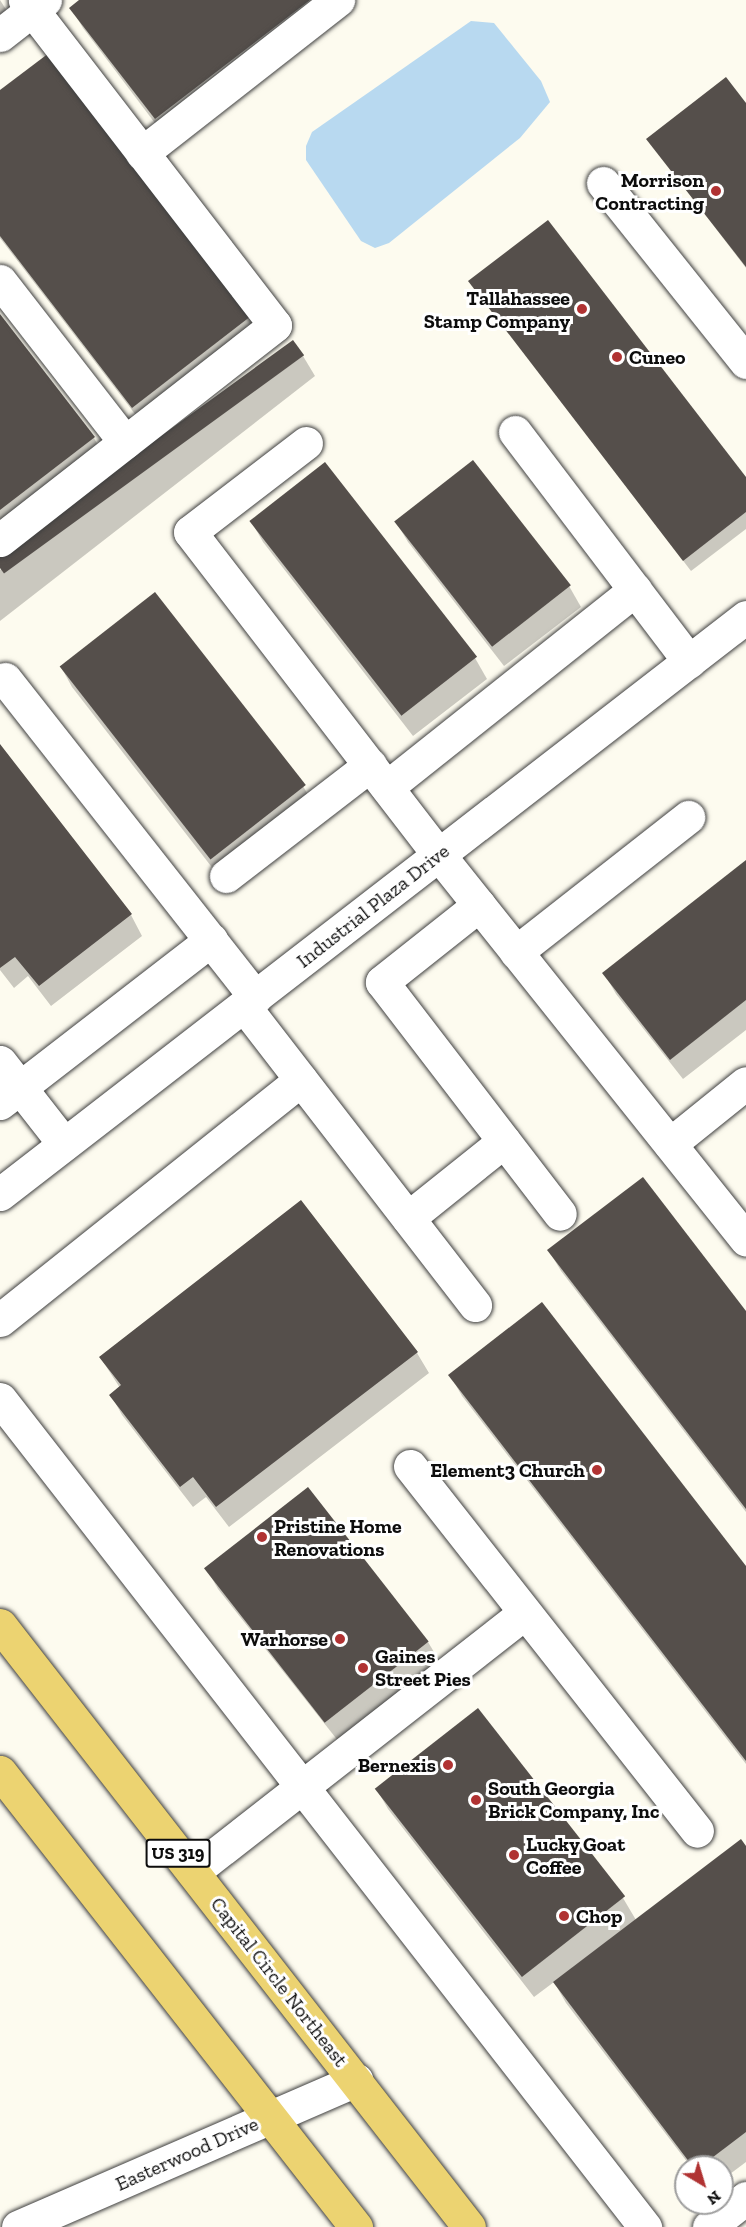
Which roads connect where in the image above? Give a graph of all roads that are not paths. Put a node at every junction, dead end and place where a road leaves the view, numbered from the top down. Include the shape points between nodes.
1 (338, 0) edge
2 (34, 3) edge
3 (0, 35) edge
4 (142, 153) junction
5 (603, 183) dead end
6 (0, 281) edge
7 (746, 362) edge
8 (515, 432) dead end
9 (125, 442) junction
10 (306, 443) dead end
11 (0, 540) edge
12 (635, 590) junction
13 (746, 618) edge
14 (689, 661) junction
15 (5, 679) dead end
16 (379, 776) junction
17 (688, 818) dead end
18 (439, 855) junction
19 (226, 876) dead end
20 (479, 905) junction
21 (211, 940) junction
22 (516, 952) junction
23 (249, 1001) junction
24 (0, 1062) edge
25 (301, 1080) junction
26 (746, 1083) edge
27 (10, 1095) edge
28 (504, 1141) junction
29 (64, 1144) junction
30 (670, 1144) junction
31 (0, 1194) edge
32 (560, 1214) dead end
33 (408, 1218) junction
34 (746, 1240) edge
35 (476, 1305) dead end
36 (0, 1320) edge
37 (0, 1399) edge
38 (410, 1466) dead end
39 (525, 1613) junction
40 (0, 1625) edge
41 (0, 1772) edge
42 (302, 1787) junction
43 (697, 1831) dead end
44 (193, 1872) junction
45 (356, 2080) junction
46 (270, 2118) junction
47 (746, 2198) edge
48 (18, 2227) edge
49 (356, 2227) edge
50 (468, 2227) edge
51 (645, 2227) edge
52 (709, 2227) edge

1 - 4 street
2 - 3 street
2 - 4 street
4 - 9 street via 275,324
5 - 7 street
6 - 9 street
8 - 12 street
9 - 11 street
10 - 16 street via 190,532
12 - 14 street
12 - 16 street
13 - 14 street, Industrial Plaza Drive
14 - 18 street, Industrial Plaza Drive
15 - 21 street
16 - 18 street
16 - 19 street
17 - 22 street
18 - 20 street
18 - 23 street, Industrial Plaza Drive
20 - 22 street
20 - 28 street via 382,982
21 - 23 street
21 - 27 street
22 - 30 street
23 - 25 street
23 - 29 street, Industrial Plaza Drive
24 - 27 street
25 - 33 street
25 - 36 street
26 - 30 street
27 - 29 street
28 - 32 street
28 - 33 street
29 - 31 street, Industrial Plaza Drive
30 - 34 street
33 - 35 street
37 - 42 street
38 - 39 street
39 - 42 street
39 - 43 street
40 - 44 main road, Capital Circle Northeast / US 319
41 - 46 main road
42 - 44 street
42 - 51 street
44 - 45 main road, Capital Circle Northeast / US 319
45 - 46 street, Easterwood Drive
45 - 50 main road, Capital Circle Northeast / US 319
46 - 48 street, Easterwood Drive
46 - 49 main road
47 - 52 street

